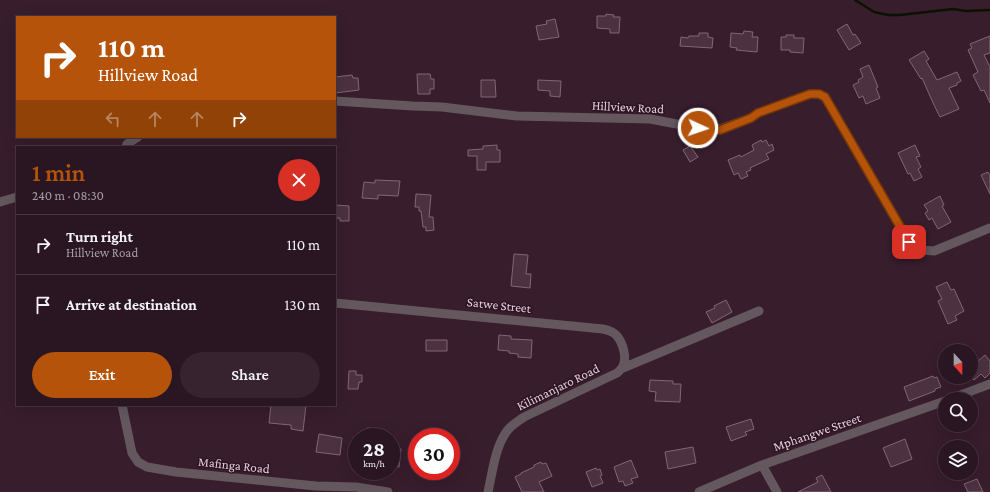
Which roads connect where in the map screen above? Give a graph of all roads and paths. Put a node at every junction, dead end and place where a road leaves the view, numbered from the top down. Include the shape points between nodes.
1 (336, 101) edge
2 (136, 138) edge
3 (126, 146) edge
4 (16, 197) edge
5 (0, 202) edge
6 (990, 228) edge
7 (336, 303) edge
8 (759, 312) dead end
9 (620, 371) junction
10 (990, 384) edge
11 (969, 392) edge
12 (938, 403) edge
13 (122, 406) edge
14 (762, 465) junction
15 (316, 489) edge
16 (388, 492) edge
17 (488, 492) edge
18 (698, 492) edge
19 (777, 492) edge

1 - 6 street, Hillview Road via 442,107 518,116 650,119 720,130 810,94 819,94 825,97 909,242 921,250 934,250
2 - 3 street
4 - 5 street
7 - 9 street, Satwe Street via 603,329 617,336 624,349 625,360
8 - 9 street, Kilimanjaro Road
9 - 17 street, Kilimanjaro Road via 513,424 498,447
10 - 11 street
12 - 14 street, Mphangwe Street
13 - 15 street, Mafinga Road via 132,453 138,462 147,467
14 - 18 street, Mphangwe Street
14 - 19 street
15 - 16 street, Mafinga Road via 356,487

